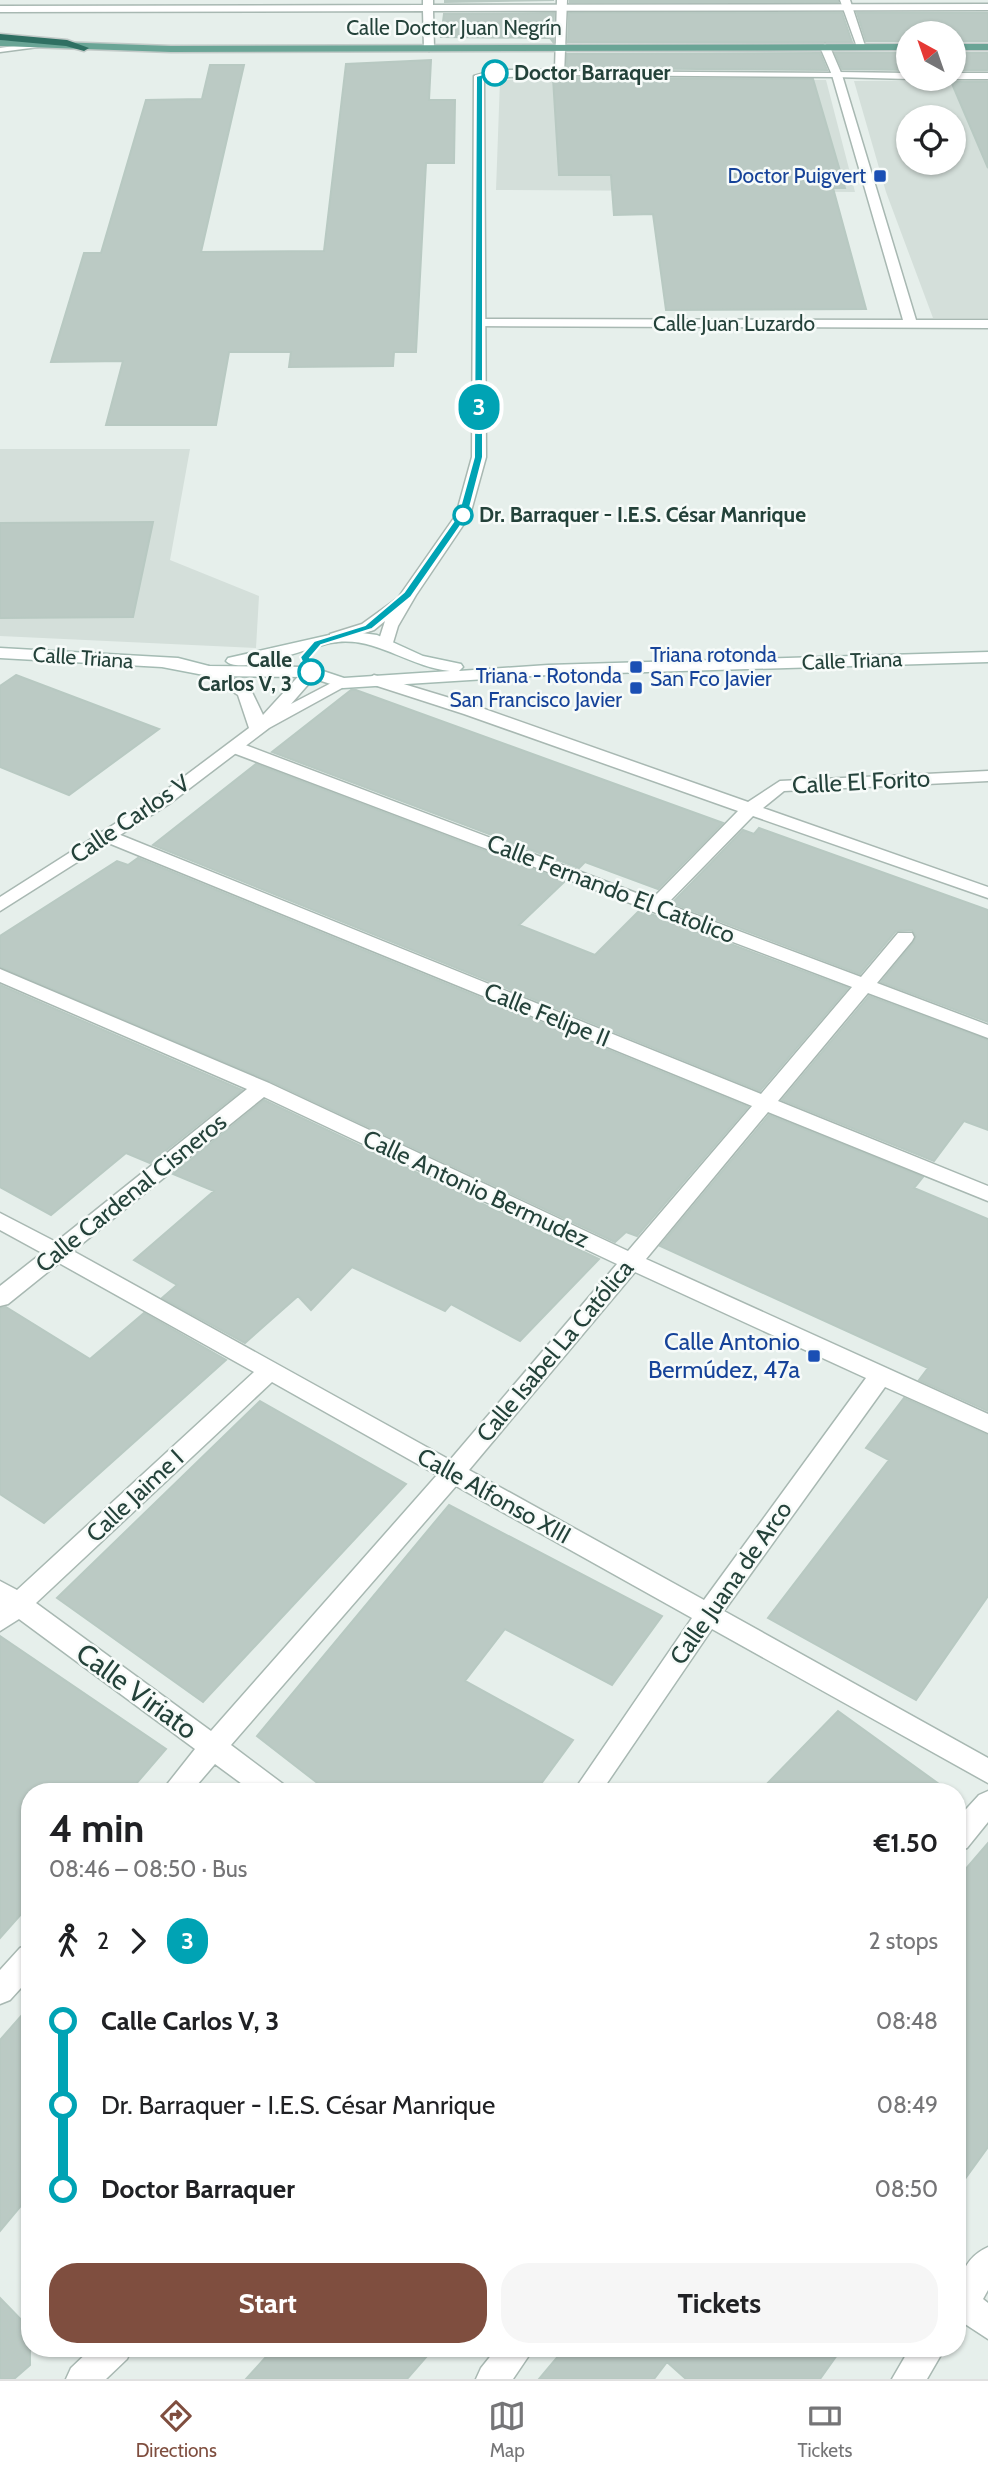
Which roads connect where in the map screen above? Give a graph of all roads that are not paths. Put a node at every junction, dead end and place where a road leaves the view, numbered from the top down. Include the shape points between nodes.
1 (168, 4) edge
2 (298, 4) edge
3 (428, 4) edge
4 (562, 4) edge
5 (702, 4) edge
6 (846, 4) edge
7 (34, 5) edge
8 (988, 7) edge
9 (0, 9) edge
10 (0, 37) edge
11 (0, 43) edge
12 (35, 45) junction
13 (562, 47) junction
14 (825, 47) junction
15 (862, 47) junction
16 (896, 47) edge
17 (966, 47) edge
18 (988, 47) edge
19 (84, 48) junction
20 (429, 48) junction
21 (0, 50) edge
22 (560, 74) junction
23 (837, 75) junction
24 (896, 76) edge
25 (966, 76) edge
26 (988, 76) edge
27 (480, 323) junction
28 (911, 324) junction
29 (988, 324) edge
30 (408, 594) junction
31 (336, 636) junction
32 (318, 643) junction
33 (391, 647) junction
34 (0, 653) edge
35 (988, 657) edge
36 (166, 663) junction
37 (548, 670) junction
38 (209, 671) junction
39 (311, 672) junction
40 (374, 680) junction
41 (343, 683) junction
42 (258, 729) junction
43 (234, 747) junction
44 (988, 776) edge
45 (749, 810) junction
46 (107, 836) junction
47 (988, 893) edge
48 (0, 905) edge
49 (656, 905) junction
50 (905, 937) dead end
51 (0, 975) edge
52 (863, 986) junction
53 (988, 1032) edge
54 (262, 1088) junction
55 (763, 1104) junction
56 (988, 1194) edge
57 (0, 1220) edge
58 (57, 1252) junction
59 (630, 1261) junction
60 (0, 1298) edge
61 (270, 1371) junction
62 (880, 1376) junction
63 (988, 1424) edge
64 (453, 1473) junction
65 (6, 1605) edge
66 (707, 1615) junction
67 (213, 1747) junction
68 (988, 1770) edge
69 (182, 1783) edge
70 (262, 1783) edge
71 (592, 1783) edge
72 (988, 1803) edge
73 (966, 1829) edge
74 (21, 1967) edge
75 (0, 1991) edge
76 (988, 2263) edge
77 (966, 2293) edge
78 (966, 2308) edge
79 (988, 2323) edge
80 (106, 2357) edge
81 (511, 2357) edge
82 (923, 2357) edge
83 (82, 2379) edge
84 (492, 2379) edge
85 (908, 2379) edge

1 - 2 street
1 - 7 street
2 - 3 street
3 - 4 street
3 - 20 street
4 - 5 street
4 - 13 street
5 - 6 street
6 - 8 street
6 - 15 street
7 - 9 street
10 - 19 highway
11 - 12 main road, Calle Doctor Juan Negrín
12 - 19 main road, Calle Doctor Juan Negrín
12 - 21 lane
13 - 14 main road, Calle Doctor Juan Negrín
13 - 20 main road, Calle Doctor Juan Negrín
13 - 22 street
14 - 15 main road, Calle Doctor Juan Negrín
14 - 23 street
15 - 16 main road, Calle Doctor Juan Negrín
17 - 18 main road
19 - 20 main road, Calle Doctor Juan Negrín
22 - 23 lane
22 - 27 street via 479,76
23 - 24 street
23 - 28 street
25 - 26 street
27 - 28 street, Calle Juan Luzardo
27 - 30 street via 479,457 463,515
28 - 29 street, Calle Juan Luzardo
30 - 31 street via 368,627
30 - 33 street via 390,626
31 - 32 street
31 - 33 street, Calle Triana via 363,636
32 - 36 street via 251,660
32 - 39 street via 305,657
33 - 37 street, Calle Triana via 443,666
33 - 40 street via 394,667
34 - 36 street, Calle Triana
35 - 37 street, Calle Triana
36 - 38 street
37 - 40 street, Calle Triana
38 - 39 street
38 - 42 street via 241,686 250,696
39 - 41 street
39 - 42 street, Calle Carlos V
40 - 41 street, Calle Triana
40 - 45 street
41 - 42 street, Calle Carlos V
42 - 43 street, Calle Carlos V
43 - 46 street, Calle Carlos V
43 - 49 street, Calle Fernando El Catolico
44 - 45 street, Calle El Forito via 780,786
45 - 47 street
45 - 49 street, Calle El Forito
46 - 48 street, Calle Carlos V
46 - 55 street, Calle Felipe II
49 - 52 street, Calle Fernando El Catolico
50 - 52 street, Calle Isabel La Católica
51 - 54 street, Calle Antonio Bermudez
52 - 53 street, Calle Fernando El Catolico
52 - 55 street, Calle Isabel La Católica
54 - 58 street, Calle Cardenal Cisneros
54 - 59 street, Calle Antonio Bermudez
55 - 56 street, Calle Felipe II
55 - 59 street, Calle Isabel La Católica
57 - 58 street, Calle Alfonso XIII
58 - 60 street, Calle Cardenal Cisneros
58 - 61 street, Calle Alfonso XIII
59 - 62 street, Calle Antonio Bermudez
59 - 64 street, Calle Isabel La Católica
61 - 64 street, Calle Alfonso XIII
61 - 65 street, Calle Jaime I
62 - 63 street, Calle Antonio Bermudez
62 - 66 street, Calle Juana de Arco
64 - 66 street, Calle Alfonso XIII
64 - 67 street, Calle Isabel La Católica
65 - 67 street, Calle Viriato
66 - 68 street, Calle Alfonso XIII
66 - 71 street, Calle Juana de Arco
67 - 69 street, Calle Isabel La Católica
67 - 70 street, Calle Viriato
72 - 73 street
74 - 75 street
76 - 77 street
78 - 79 street
80 - 83 street
81 - 84 street
82 - 85 street

